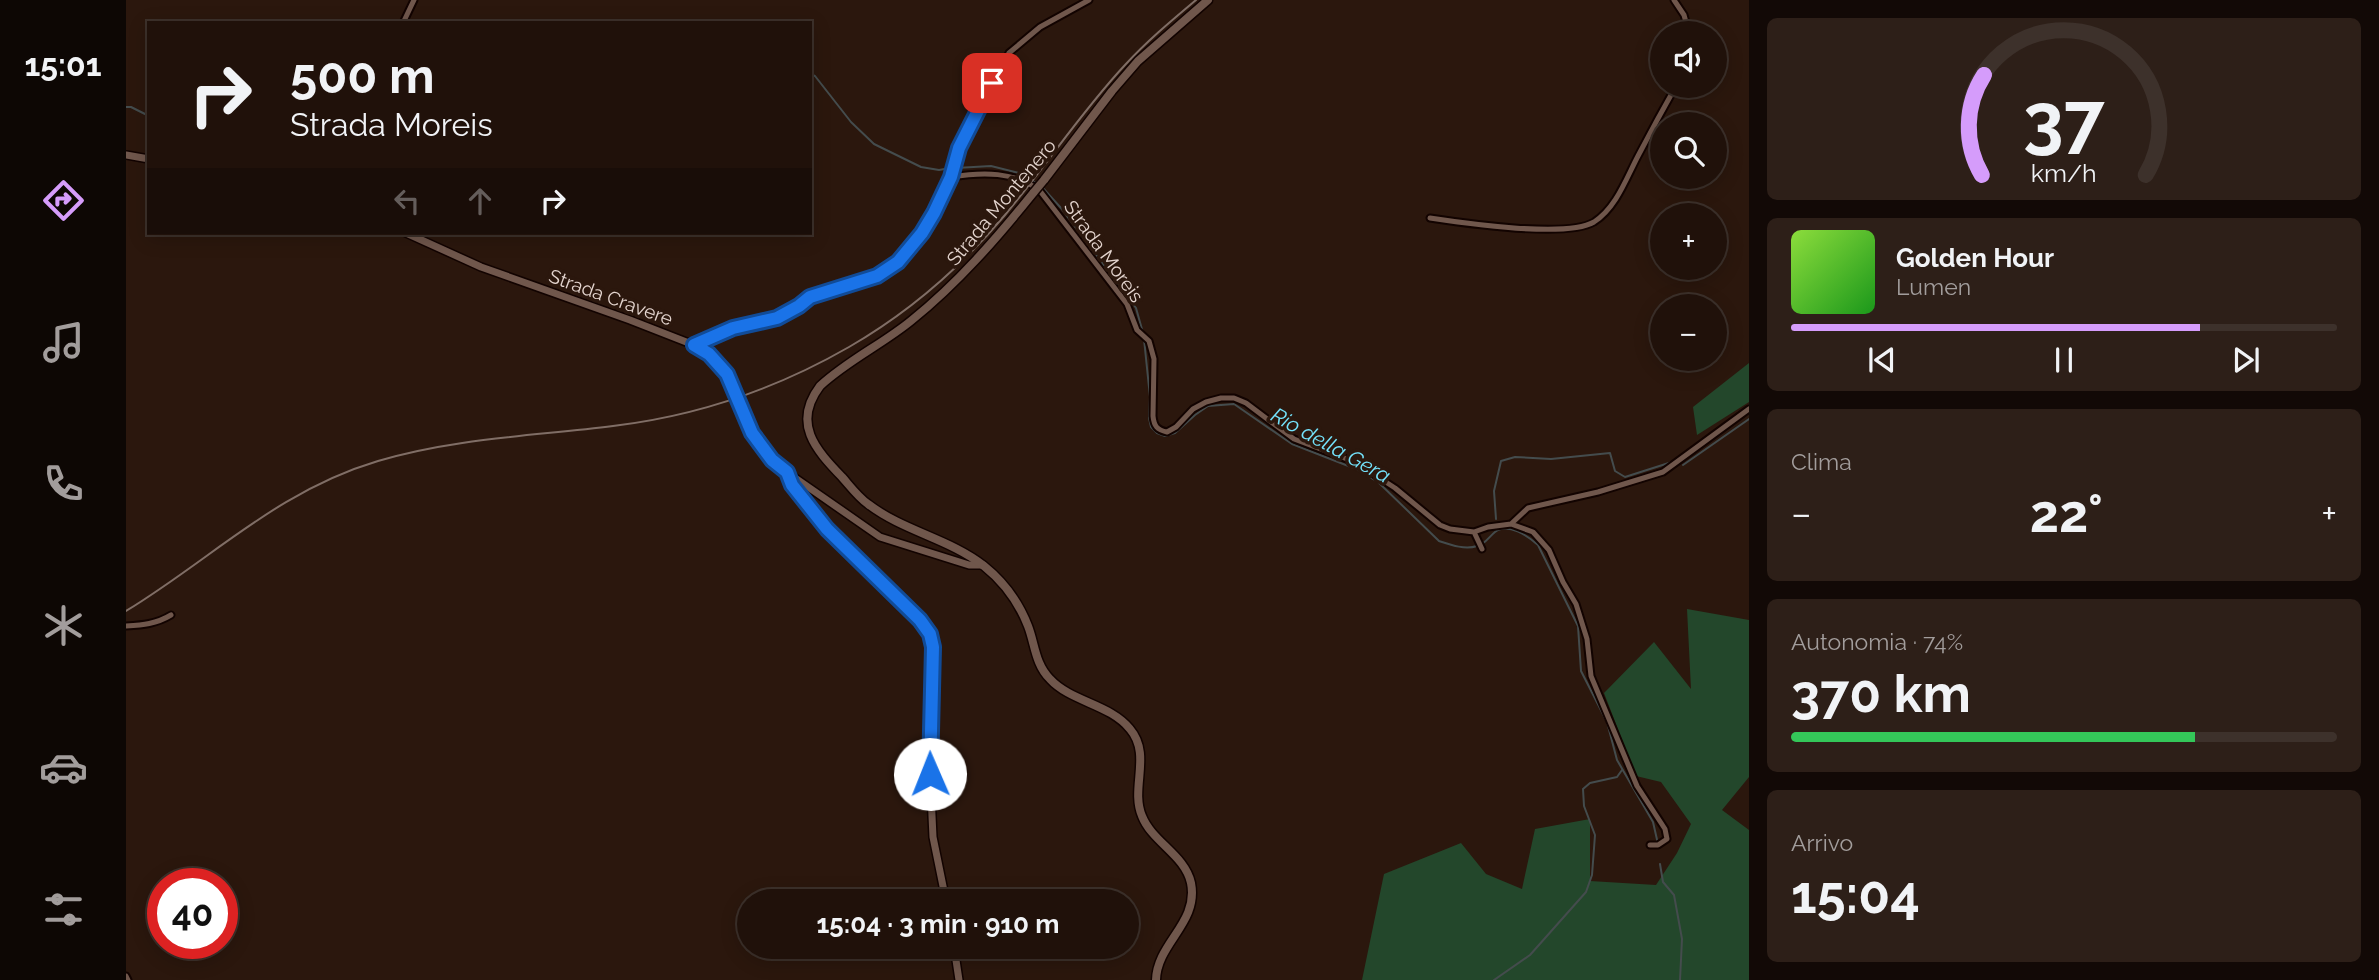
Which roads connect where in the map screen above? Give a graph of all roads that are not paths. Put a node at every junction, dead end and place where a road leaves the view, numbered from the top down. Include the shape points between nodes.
1 (414, 0) edge
2 (1089, 0) edge
3 (1208, 0) edge
4 (1674, 0) edge
5 (404, 21) edge
6 (1686, 21) edge
7 (1670, 98) edge
8 (126, 155) edge
9 (147, 159) edge
10 (952, 171) junction
11 (1430, 218) dead end
12 (410, 235) edge
13 (694, 345) junction
14 (1749, 409) edge
15 (787, 472) junction
16 (1511, 524) junction
17 (1474, 532) junction
18 (1482, 549) dead end
19 (983, 565) junction
20 (171, 615) dead end
21 (126, 626) edge
22 (1650, 845) dead end
23 (944, 889) edge
24 (956, 959) edge
25 (960, 980) edge
26 (1156, 980) edge

1 - 5 street
2 - 10 street via 1040,26 1009,53 977,111
3 - 19 main road, Strada Montenero, bridge via 1138,61 996,240 910,321 829,378 807,411 807,424 820,454 867,503
4 - 6 street
7 - 11 street via 1623,187 1591,224 1529,228
8 - 9 street
10 - 13 street via 922,233 889,269 810,297 777,318 733,328
10 - 17 street, Strada Moreis via 1005,176 1040,191 1127,304 1140,334 1147,339 1154,359 1153,416 1159,430 1176,427 1206,402 1234,398 1294,439 1355,462 1440,525
12 - 13 street, Strada Cravere via 481,267
13 - 15 street, Strada Cravere via 727,374 752,433
14 - 16 street via 1663,472 1528,508
15 - 19 street, Strada Cravere via 880,537 969,565
15 - 23 street, Strada Cravere via 827,529 930,634 933,837
16 - 17 street
16 - 22 street via 1542,540 1576,604 1587,639 1591,676 1637,786 1665,829 1667,839
17 - 18 street
19 - 26 main road, Strada Montenero via 1013,598 1028,626 1038,662 1050,680 1120,719 1137,740 1141,815 1184,867 1192,893 1187,919 1160,959
20 - 21 street via 148,625
24 - 25 street

